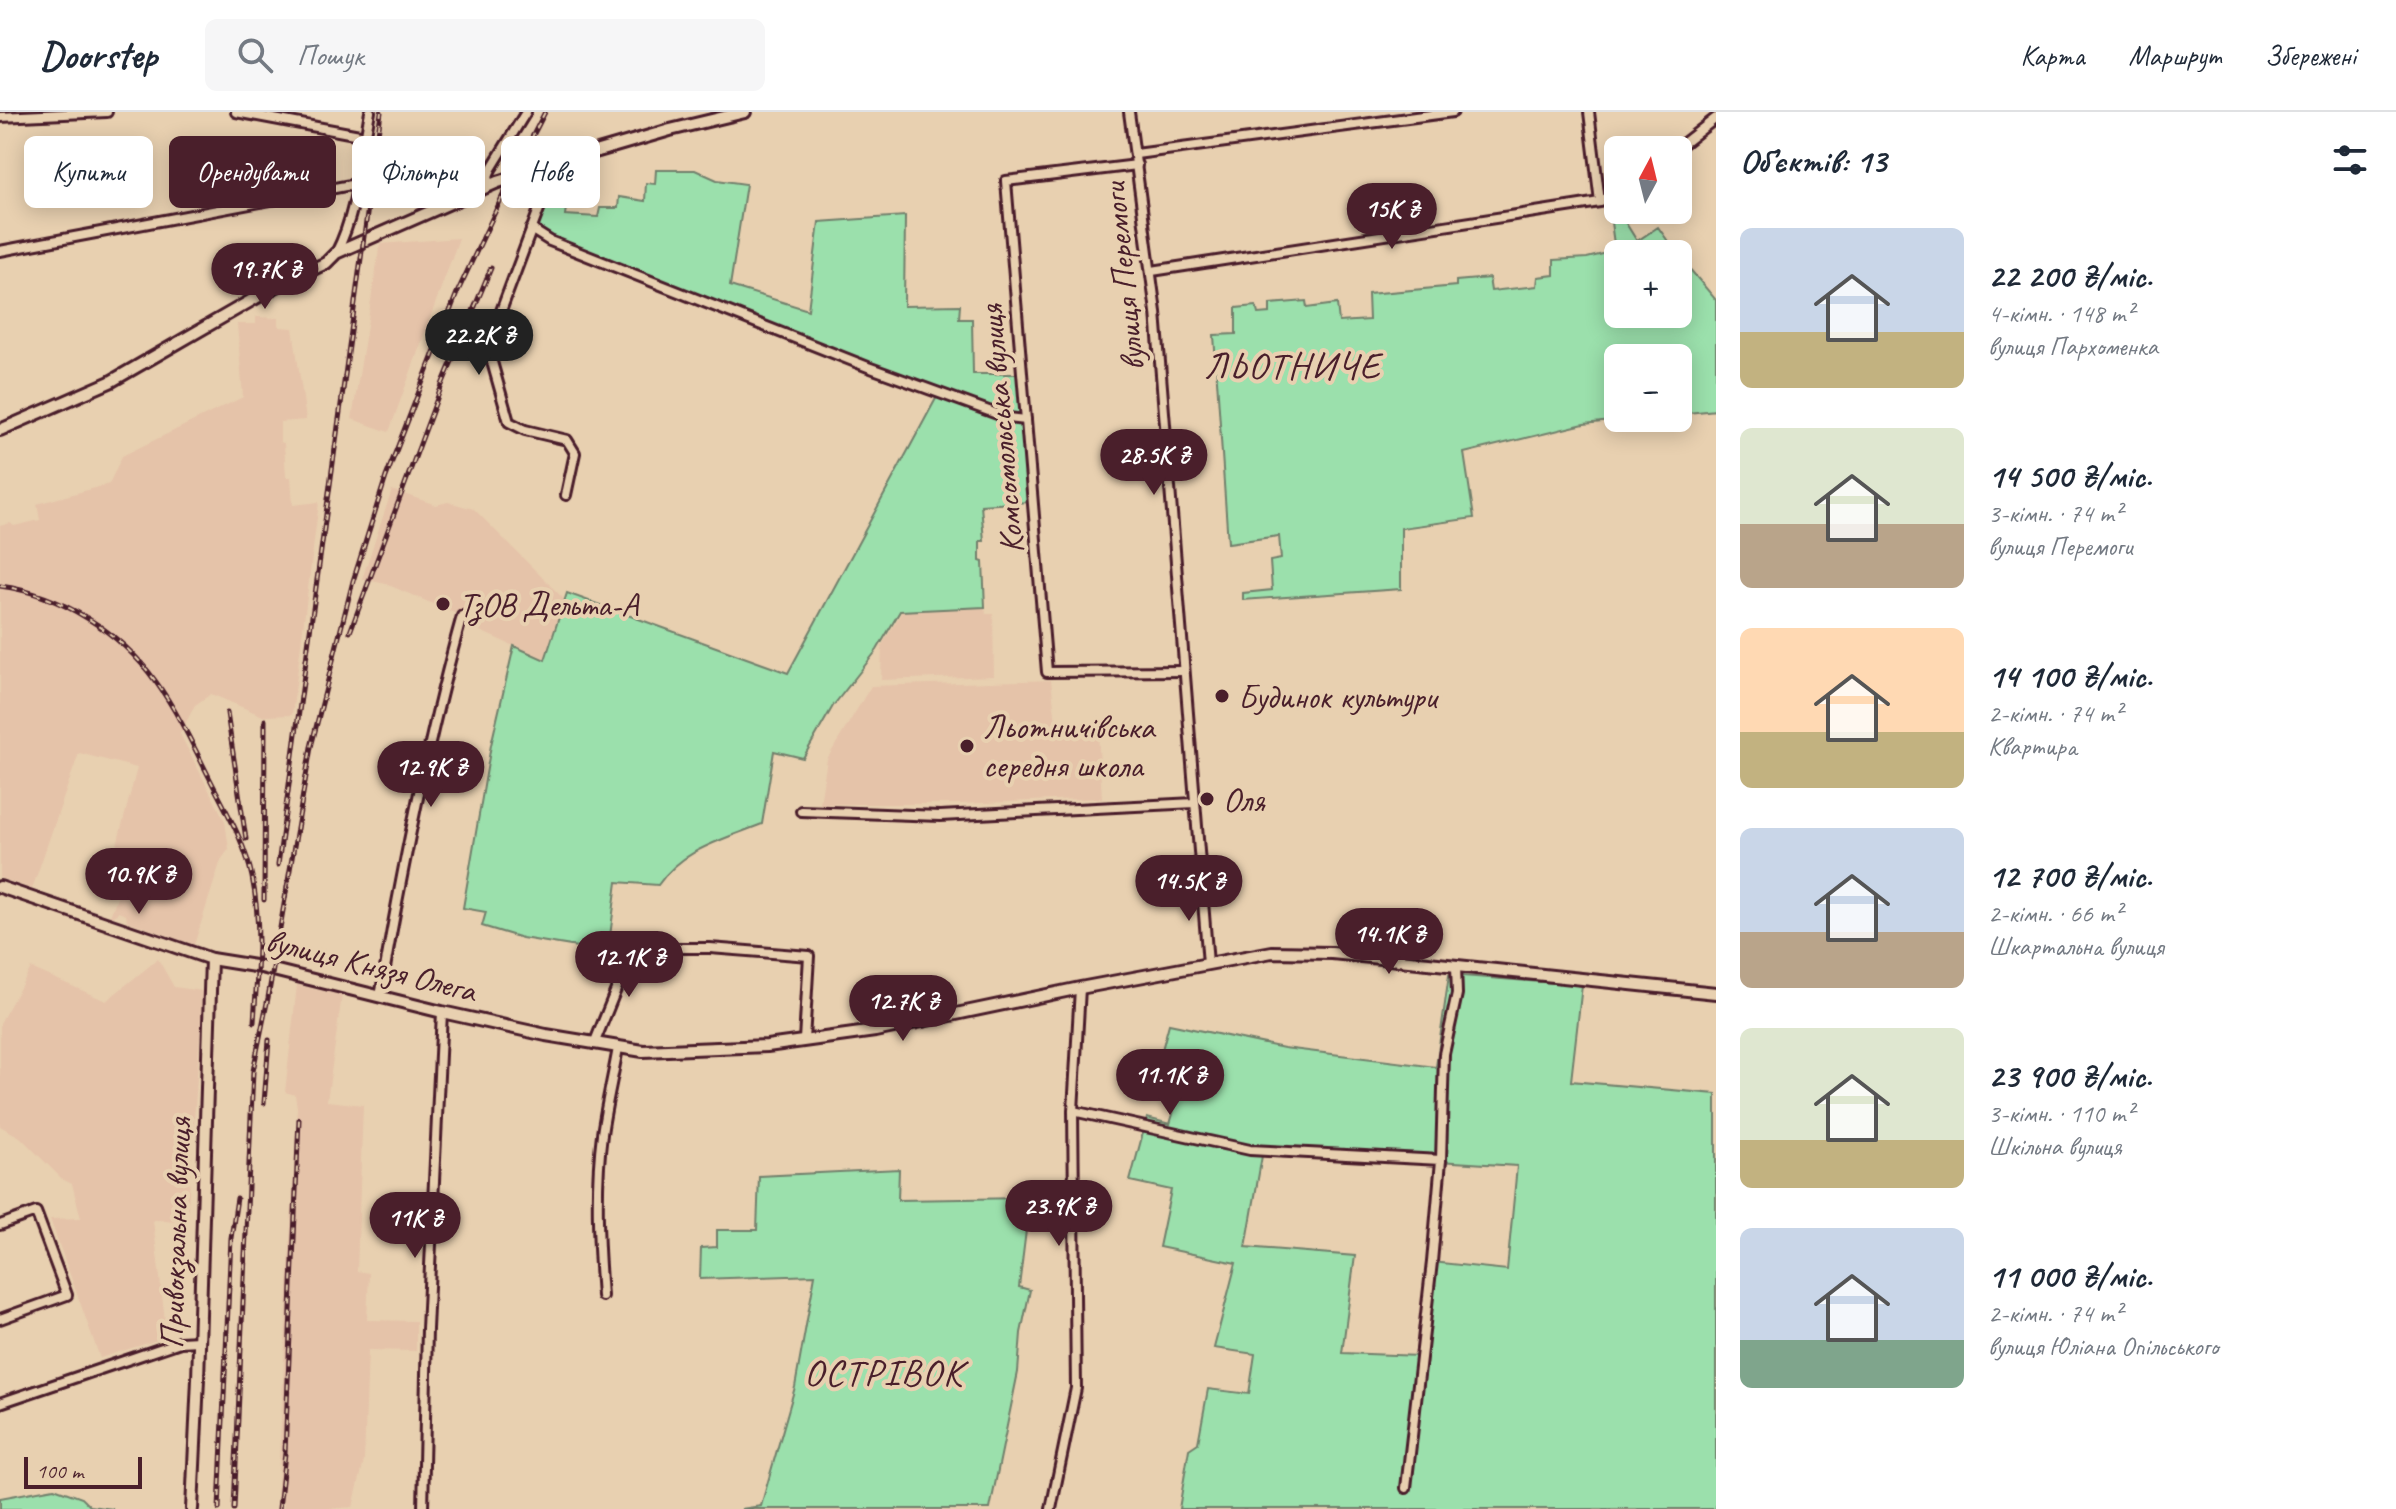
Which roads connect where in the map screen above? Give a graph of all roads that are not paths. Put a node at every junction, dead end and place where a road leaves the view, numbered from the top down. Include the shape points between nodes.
1 (107, 112) edge
2 (236, 112) edge
3 (370, 112) edge
4 (526, 112) edge
5 (745, 112) edge
6 (1129, 112) edge
7 (1453, 112) edge
8 (1589, 112) edge
9 (0, 117) edge
10 (1716, 118) edge
11 (365, 136) joint
12 (1692, 137) edge
13 (600, 149) edge
14 (1136, 154) junction
15 (1137, 165) junction
16 (501, 182) edge
17 (494, 184) junction
18 (352, 185) edge
19 (1604, 200) edge
20 (352, 201) edge
21 (1600, 202) junction
22 (539, 208) edge
23 (531, 229) junction
24 (0, 251) edge
25 (336, 253) junction
26 (1152, 271) junction
27 (1026, 420) junction
28 (0, 430) edge
29 (566, 495) dead end
30 (462, 616) dead end
31 (1184, 671) junction
32 (1195, 803) junction
33 (801, 811) dead end
34 (0, 887) edge
35 (211, 959) junction
36 (1208, 964) junction
37 (1456, 966) junction
38 (1080, 988) junction
39 (1716, 993) edge
40 (380, 997) junction
41 (442, 1012) junction
42 (804, 1040) junction
43 (594, 1044) junction
44 (618, 1048) junction
45 (1073, 1111) junction
46 (1441, 1160) junction
47 (0, 1225) edge
48 (602, 1296) dead end
49 (0, 1319) edge
50 (199, 1341) junction
51 (0, 1403) edge
52 (1406, 1488) dead end
53 (192, 1509) edge
54 (423, 1509) edge
55 (1051, 1509) edge

1 - 9 street
2 - 11 street
3 - 11 street
4 - 17 street via 491,169 488,176
5 - 13 street
6 - 14 street, вулиця Перемоги
7 - 14 street
8 - 21 street
10 - 12 street
14 - 15 street, вулиця Перемоги
15 - 26 street, вулиця Перемоги
15 - 27 street, Комсомольська вулиця via 1006,181
16 - 17 street
17 - 25 street
18 - 24 street
19 - 21 street
20 - 25 street
21 - 26 street
22 - 23 street
23 - 27 street via 868,367
23 - 29 street via 492,335 492,362 509,422 567,440 575,453
25 - 28 street via 110,382
26 - 31 street, вулиця Перемоги
27 - 31 street, Комсомольська вулиця via 1047,672
30 - 40 street via 403,863
31 - 32 street, вулиця Перемоги
32 - 33 street via 940,816
32 - 36 street, вулиця Перемоги
34 - 35 street, вулиця Князя Олега
35 - 40 street, вулиця Князя Олега
35 - 50 street, Привокзальна вулиця
36 - 37 street, вулиця Князя Олега via 1281,952
36 - 38 street, вулиця Князя Олега
37 - 39 street, вулиця Князя Олега
37 - 46 street via 1457,994 1444,1054
38 - 42 street, вулиця Князя Олега via 964,1014
38 - 45 street
40 - 41 street, вулиця Князя Олега
41 - 43 street, вулиця Князя Олега
41 - 54 street
42 - 43 street via 809,956 641,948 632,950
42 - 44 street, вулиця Князя Олега via 725,1049
43 - 44 street, вулиця Князя Олега
44 - 48 street via 599,1174
45 - 46 street via 1250,1150
45 - 55 street via 1076,1388
46 - 52 street
47 - 49 street via 36,1212 67,1295
50 - 51 street via 180,1342
50 - 53 street, Привокзальна вулиця

